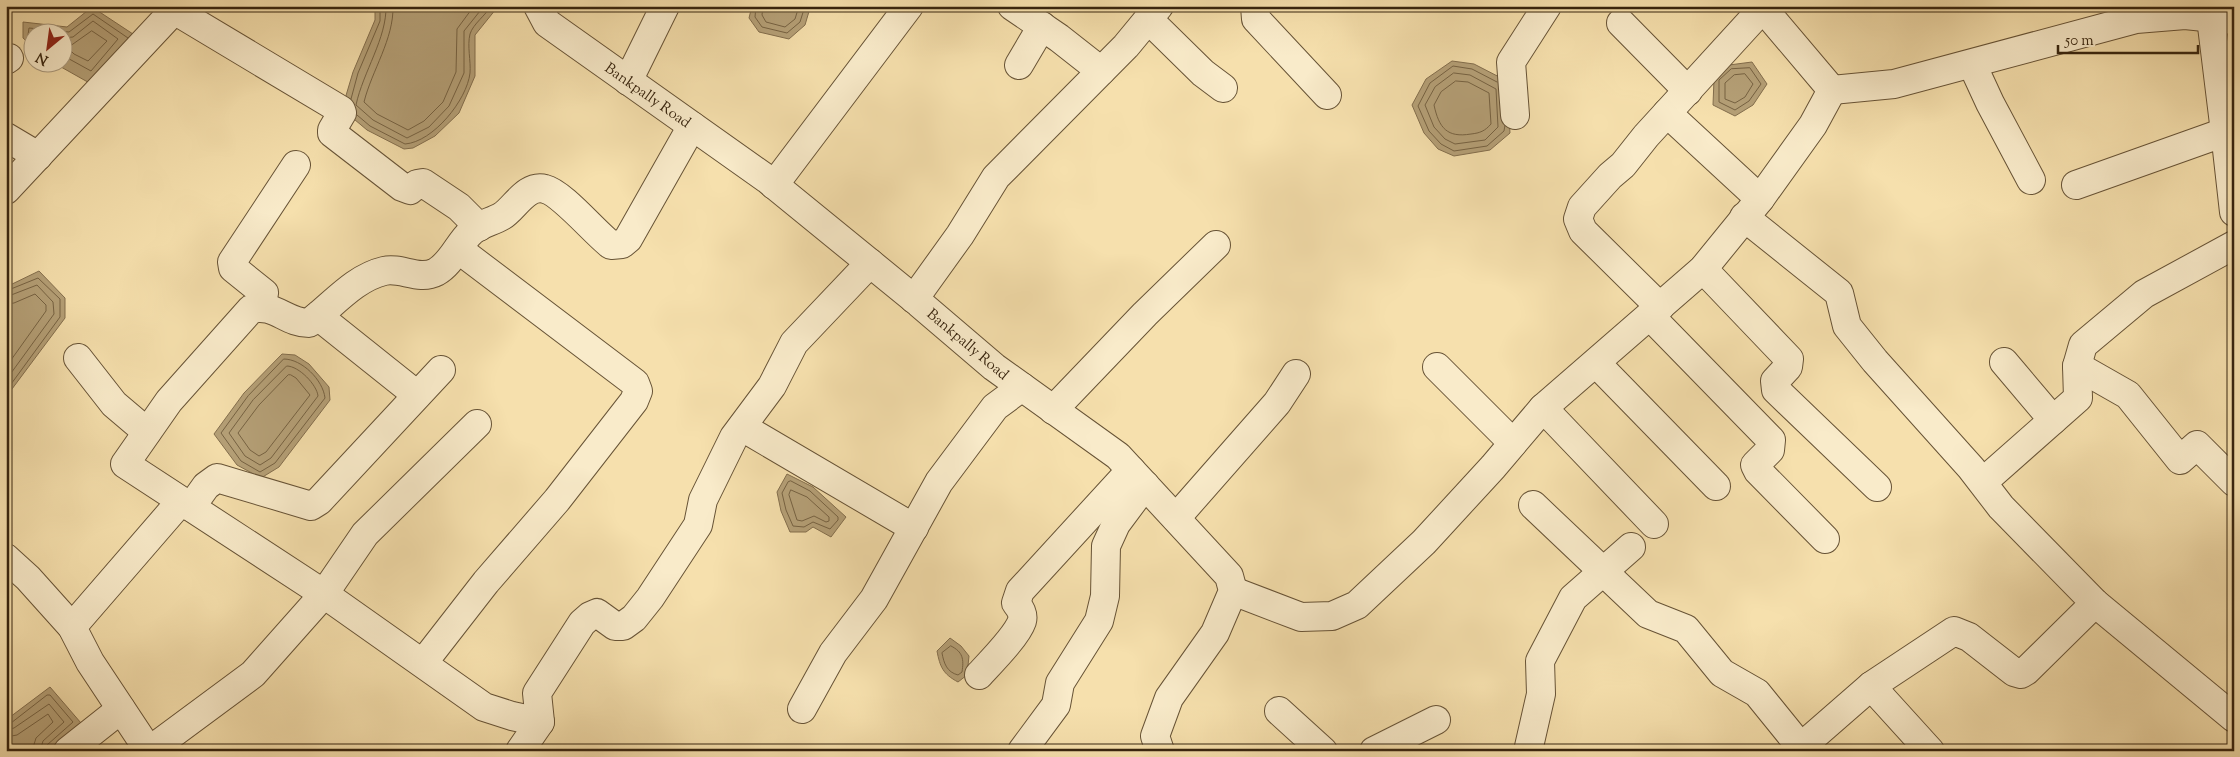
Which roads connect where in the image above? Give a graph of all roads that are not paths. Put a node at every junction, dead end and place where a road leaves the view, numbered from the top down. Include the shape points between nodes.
1 (538, 6) edge
2 (665, 6) edge
3 (909, 6) edge
4 (1012, 6) edge
5 (1255, 6) edge
6 (1547, 6) edge
7 (1762, 7) edge
8 (176, 8) edge
9 (1154, 13) edge
10 (2222, 19) edge
11 (1621, 23) dead end
12 (1042, 26) junction
13 (1972, 64) junction
14 (1018, 65) dead end
15 (1101, 71) junction
16 (628, 81) junction
17 (1223, 88) dead end
18 (1832, 90) junction
19 (1688, 91) junction
20 (1327, 95) dead end
21 (1667, 113) junction
22 (1516, 115) dead end
23 (692, 126) junction
24 (2225, 132) junction
25 (6, 137) edge
26 (38, 156) junction
27 (296, 164) dead end
28 (2031, 180) dead end
29 (774, 185) junction
30 (2076, 185) dead end
31 (6, 190) edge
32 (1752, 208) junction
33 (2234, 212) edge
34 (479, 227) junction
35 (1216, 245) dead end
36 (2234, 245) edge
37 (458, 249) junction
38 (870, 263) junction
39 (1703, 269) junction
40 (914, 299) junction
41 (261, 306) junction
42 (1655, 311) junction
43 (318, 316) junction
44 (78, 358) dead end
45 (2004, 362) dead end
46 (1596, 363) junction
47 (2076, 366) junction
48 (1437, 367) dead end
49 (441, 370) dead end
50 (1296, 374) dead end
51 (1022, 387) junction
52 (417, 396) junction
53 (1543, 408) junction
54 (1053, 410) junction
55 (2053, 420) junction
56 (477, 424) dead end
57 (742, 427) junction
58 (147, 432) junction
59 (1513, 443) junction
60 (1138, 478) junction
61 (1983, 482) junction
62 (2234, 482) edge
63 (1716, 486) dead end
64 (1877, 486) dead end
65 (186, 504) junction
66 (1533, 505) dead end
67 (1176, 518) junction
68 (1654, 524) dead end
69 (914, 528) junction
70 (1825, 539) dead end
71 (1631, 547) dead end
72 (6, 558) edge
73 (1602, 572) junction
74 (1233, 591) junction
75 (324, 594) junction
76 (2095, 603) junction
77 (72, 627) junction
78 (423, 663) junction
79 (979, 675) dead end
80 (1871, 686) junction
81 (122, 709) junction
82 (802, 709) dead end
83 (1279, 711) dead end
84 (2234, 718) edge
85 (1436, 720) dead end
86 (540, 722) junction
87 (1800, 750) edge
88 (68, 751) edge
89 (149, 751) edge
90 (520, 751) edge
91 (1022, 751) edge
92 (1160, 751) edge
93 (1323, 751) edge
94 (1374, 751) edge
95 (1528, 751) edge
96 (1930, 751) edge

1 - 16 street, Bankpally Road via 547,23
2 - 16 street
3 - 29 street
4 - 12 street
5 - 20 street via 1256,19
6 - 22 street via 1511,62
7 - 18 street
7 - 19 street
8 - 26 street
8 - 34 street via 341,110 332,134 402,187 410,190 423,183 460,207
9 - 15 street
9 - 17 street via 1203,73
10 - 13 street via 2185,15 2136,19
10 - 24 street
11 - 19 street
12 - 14 street
12 - 15 street
13 - 18 street via 1894,84
13 - 28 street
15 - 40 street via 996,177
16 - 23 street, Bankpally Road
18 - 32 street via 1813,125
19 - 21 street
21 - 32 street
21 - 42 street via 1582,207 1578,219 1583,231
23 - 29 street, Bankpally Road
23 - 34 street via 622,244 611,245 558,196 546,189 536,188 501,217
24 - 30 street
24 - 33 street
25 - 26 street
26 - 31 street
27 - 41 street via 232,262 232,268 264,293
29 - 38 street, Bankpally Road
32 - 39 street
32 - 61 street via 1839,293 1847,326
34 - 37 street
35 - 54 street
36 - 47 street via 2144,294 2083,346
37 - 43 street via 444,266 430,274 385,271 374,274
37 - 78 street via 634,382 638,391 557,500 486,582
38 - 40 street, Bankpally Road
38 - 57 street via 794,343 772,386
39 - 42 street
39 - 64 street via 1789,359 1788,367 1775,381 1776,390
40 - 51 street, Bankpally Road
41 - 43 street via 302,323 309,323
41 - 58 street via 251,309 168,402
42 - 46 street
42 - 70 street via 1771,440 1770,450 1755,465 1758,471
43 - 52 street
44 - 58 street via 114,404
45 - 55 street
46 - 53 street
46 - 63 street
47 - 55 street via 2078,398
47 - 62 street via 2128,395 2180,460 2197,445
48 - 59 street
49 - 52 street
50 - 67 street via 1277,404
51 - 54 street, Bankpally Road
51 - 69 street via 995,407 977,430 939,482
52 - 65 street via 312,506 217,478
53 - 59 street
53 - 68 street
54 - 60 street, Bankpally Road via 1118,456
55 - 61 street
56 - 75 street via 365,534
57 - 69 street
57 - 86 street via 703,500 698,524 640,611 623,626 615,626 597,613 582,623 537,693
58 - 65 street via 125,464
59 - 74 street via 1424,542 1357,605 1332,616 1301,617
60 - 67 street, Bankpally Road
60 - 79 street via 1020,591 1016,603 1023,620
60 - 91 street via 1106,546 1105,596 1099,621 1060,683 1056,705
61 - 76 street via 2001,507
65 - 75 street
65 - 77 street
66 - 73 street
67 - 74 street, Bankpally Road via 1229,576
69 - 82 street via 874,599 833,653
71 - 73 street
72 - 77 street
73 - 87 street via 1648,614 1686,629 1722,673 1757,693
73 - 95 street via 1573,598 1540,661 1541,694
74 - 92 street via 1215,632 1169,698 1155,736
75 - 78 street
75 - 89 street via 253,674
76 - 80 street via 2021,674 1969,637 1954,631
76 - 84 street
77 - 81 street via 90,662
78 - 86 street via 484,706
80 - 87 street
80 - 96 street
81 - 88 street
81 - 89 street
83 - 93 street
85 - 94 street
86 - 90 street

